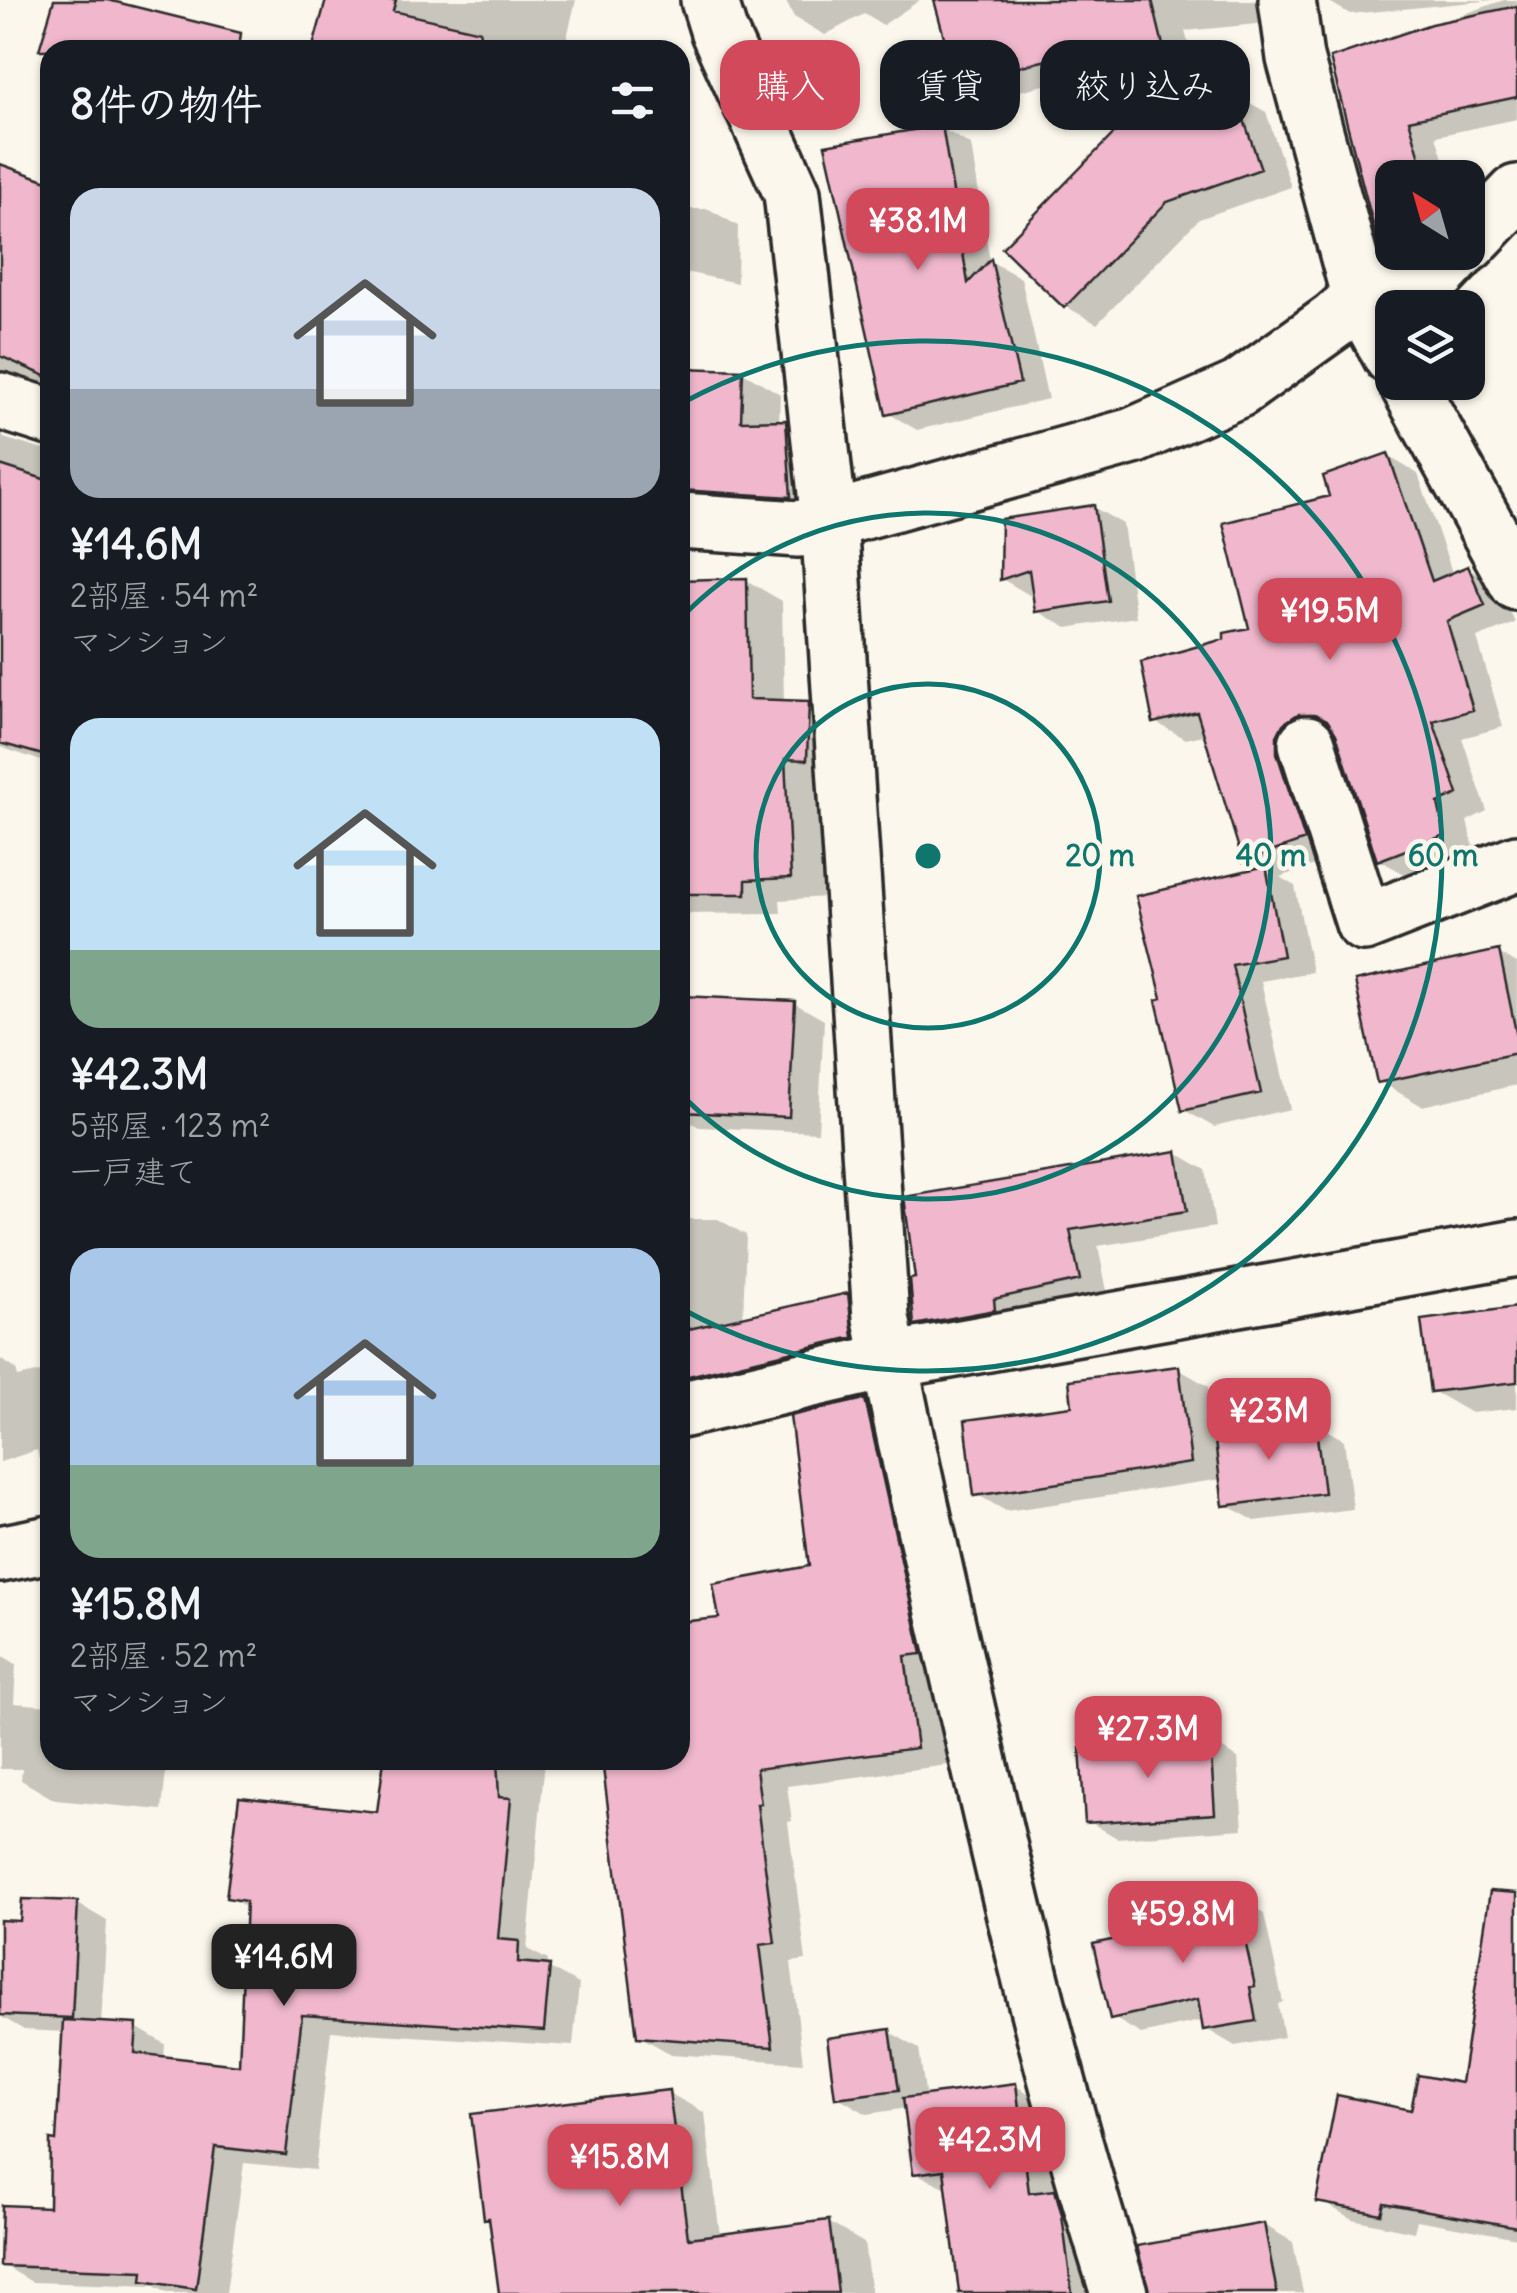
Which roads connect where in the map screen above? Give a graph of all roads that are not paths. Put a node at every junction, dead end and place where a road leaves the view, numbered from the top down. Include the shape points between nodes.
1 (709, 0) edge
2 (1287, 0) edge
3 (1517, 193) edge
4 (1485, 226) edge
5 (1442, 270) edge
6 (1360, 298) junction
7 (1375, 326) edge
8 (1416, 400) edge
9 (0, 401) edge
10 (40, 414) edge
11 (829, 520) junction
12 (690, 522) edge
13 (1517, 582) edge
14 (1307, 744) dead end
15 (1517, 863) edge
16 (1517, 1248) edge
17 (889, 1360) junction
18 (690, 1408) edge
19 (40, 1546) edge
20 (0, 1554) edge
21 (1119, 2293) edge

1 - 11 street via 792,193
2 - 6 street via 1295,58
3 - 4 street
5 - 6 street
6 - 7 street
6 - 11 street via 1239,390 1133,436
8 - 13 street
9 - 10 street
11 - 12 street via 799,529
11 - 17 street
14 - 15 street via 1364,923
16 - 17 street
17 - 18 street
17 - 21 street via 1012,1906
19 - 20 street

